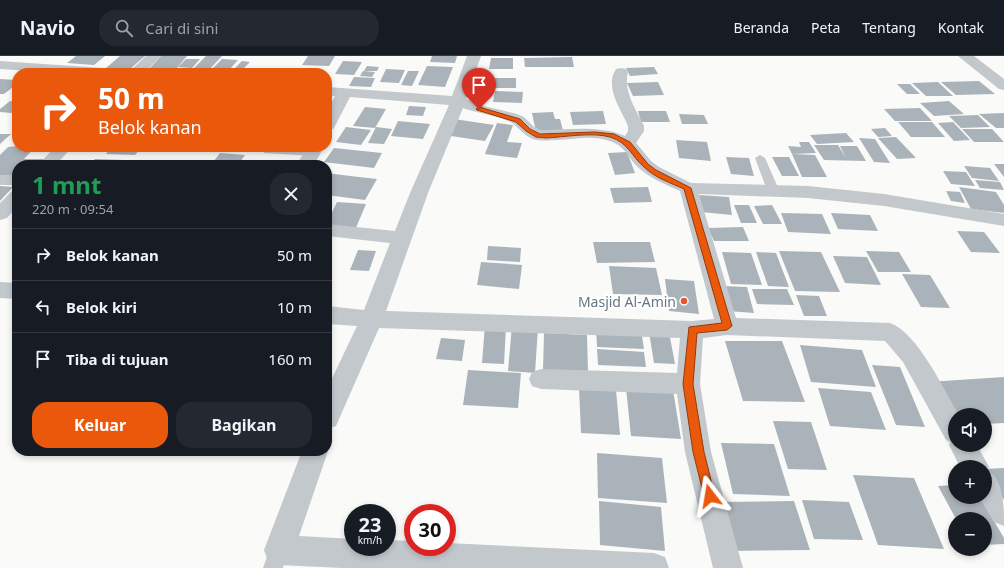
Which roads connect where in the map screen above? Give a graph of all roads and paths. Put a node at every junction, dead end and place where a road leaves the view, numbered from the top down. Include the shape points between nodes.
1 (154, 56) edge
2 (474, 56) edge
3 (965, 56) edge
4 (0, 65) edge
5 (48, 68) edge
6 (141, 68) edge
7 (621, 72) dead end
8 (1004, 86) edge
9 (332, 91) edge
10 (345, 92) junction
11 (458, 101) junction
12 (332, 117) edge
13 (628, 143) junction
14 (59, 152) edge
15 (279, 152) edge
16 (311, 155) edge
17 (760, 158) dead end
18 (52, 160) edge
19 (0, 180) edge
20 (12, 180) edge
21 (688, 188) junction
22 (773, 190) junction
23 (12, 201) edge
24 (0, 214) edge
25 (1004, 220) edge
26 (332, 231) edge
27 (402, 238) junction
28 (0, 290) edge
29 (12, 291) edge
30 (332, 315) edge
31 (372, 319) junction
32 (727, 326) junction
33 (692, 330) junction
34 (541, 379) dead end
35 (688, 384) junction
36 (332, 406) edge
37 (948, 420) edge
38 (313, 456) edge
39 (992, 493) edge
40 (1004, 512) edge
41 (276, 559) edge
42 (654, 568) edge
43 (728, 568) edge

1 - 6 street
2 - 11 street
3 - 8 street
4 - 5 street
7 - 13 street via 619,90 636,126 636,131
9 - 10 street
10 - 11 street
10 - 12 street
11 - 13 street via 511,117 538,135 595,134 612,136
11 - 27 street
13 - 21 street via 653,172
14 - 18 street
15 - 16 lane
17 - 22 lane
19 - 20 street
21 - 22 street
21 - 32 street
22 - 25 street via 884,200
23 - 24 street
26 - 27 street
27 - 31 street
28 - 29 street
30 - 31 street
31 - 33 street
31 - 36 street
32 - 33 street
32 - 37 street via 890,332 911,355
33 - 35 street
34 - 35 street
35 - 43 street via 698,452
38 - 41 street
39 - 40 street
41 - 42 street

